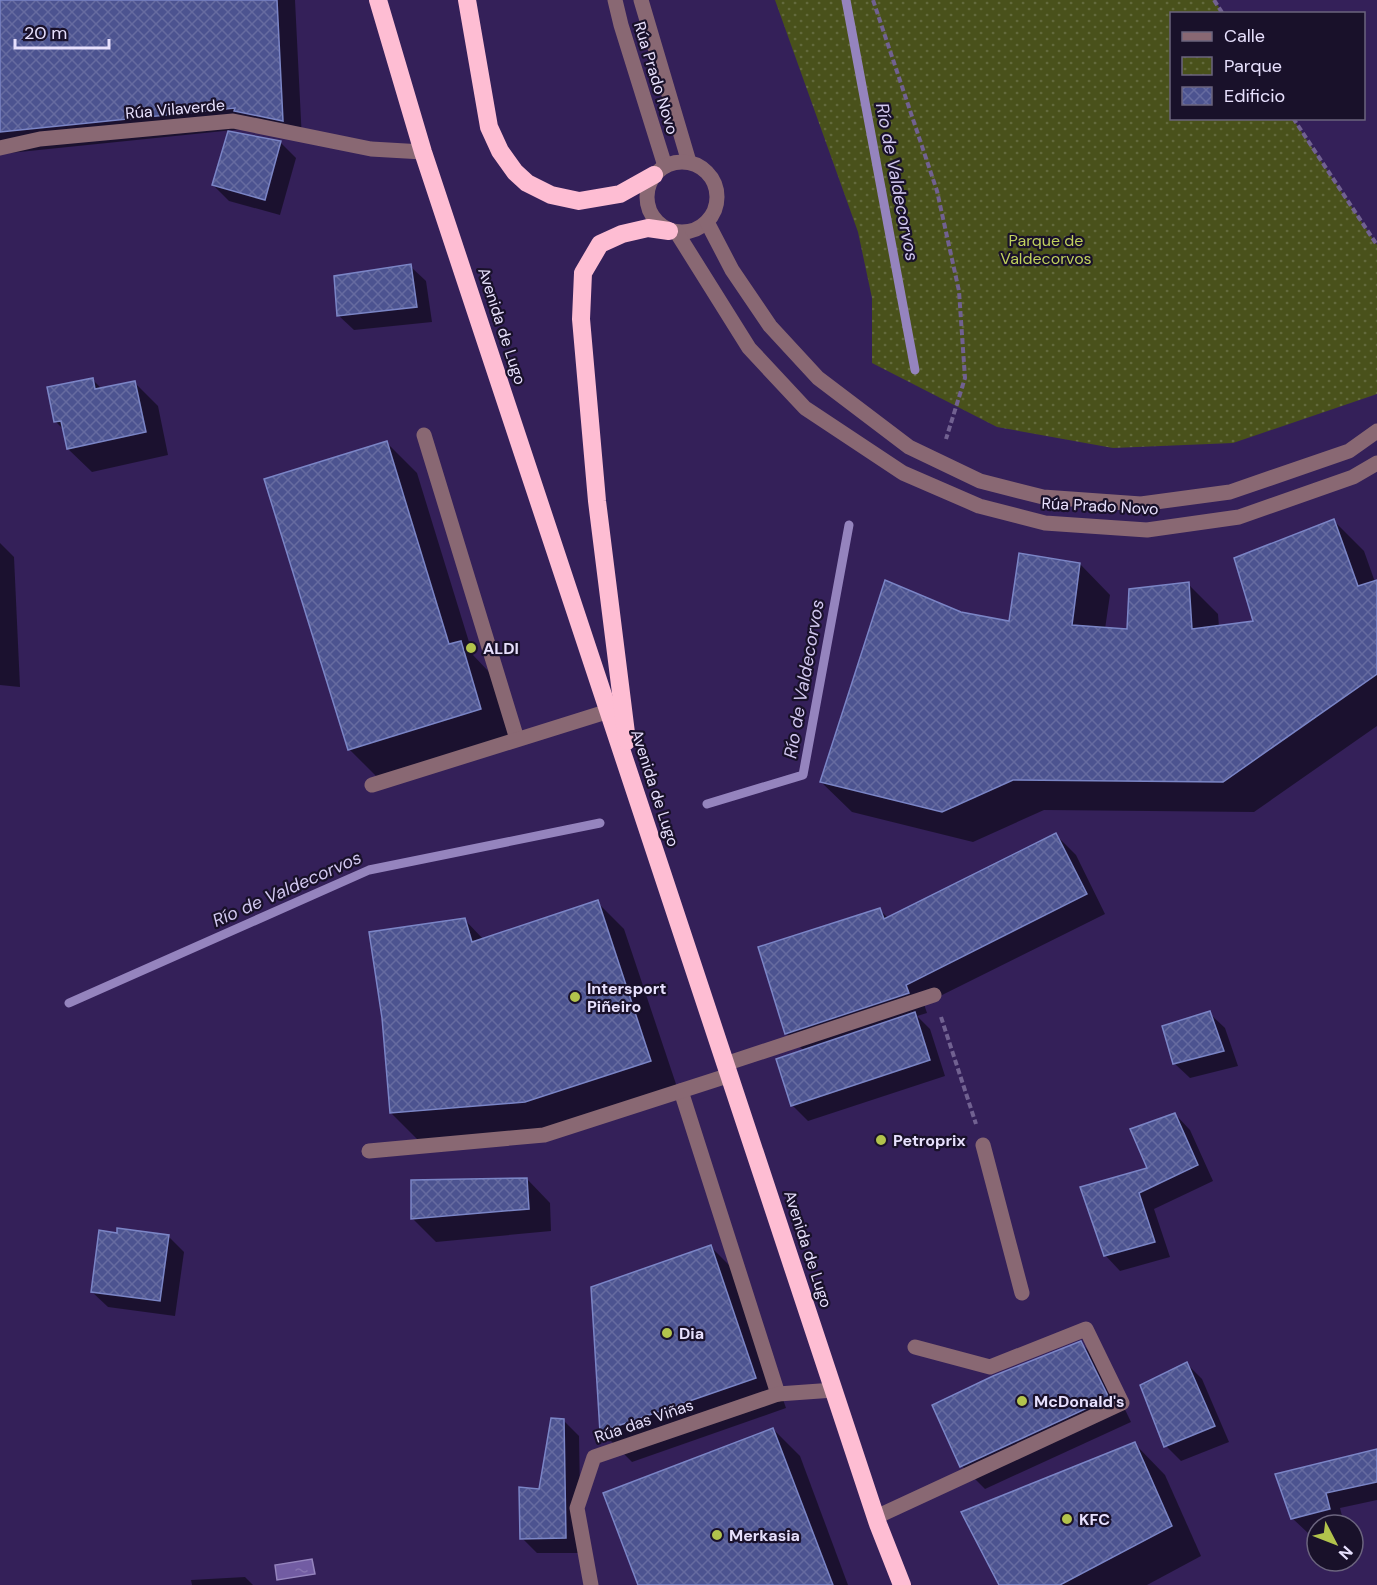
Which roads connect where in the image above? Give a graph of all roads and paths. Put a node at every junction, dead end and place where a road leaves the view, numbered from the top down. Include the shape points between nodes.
1 (467, 0) edge
2 (615, 0) edge
3 (642, 0) edge
4 (873, 0) edge
5 (377, 5) edge
6 (1294, 120) edge
7 (0, 148) edge
8 (423, 152) junction
9 (689, 162) junction
10 (659, 171) junction
11 (707, 222) junction
12 (673, 232) junction
13 (1377, 245) edge
14 (1377, 432) edge
15 (424, 435) dead end
16 (939, 461) junction
17 (1377, 463) edge
18 (609, 711) junction
19 (518, 740) junction
20 (632, 782) junction
21 (372, 785) dead end
22 (934, 995) joint
23 (728, 1069) junction
24 (681, 1091) junction
25 (983, 1145) joint
26 (369, 1151) dead end
27 (1022, 1293) dead end
28 (915, 1347) dead end
29 (834, 1389) junction
30 (778, 1394) junction
31 (876, 1517) junction
32 (591, 1585) edge
33 (902, 1585) edge

1 - 10 highway via 489,127 514,172 551,195 579,201 620,194
2 - 10 street, Rúa Prado Novo
3 - 9 street, Rúa Prado Novo
4 - 16 path via 937,191 959,291 965,378
5 - 8 highway, Avenida de Lugo
6 - 13 path
7 - 8 street, Rúa Vilaverde via 40,139 233,121 371,149
8 - 18 highway, Avenida de Lugo
9 - 10 street via 678,162
9 - 11 street via 712,178 716,190 715,207
10 - 12 street via 648,187 647,206 652,217
11 - 12 street via 697,229
11 - 16 street, Rúa Prado Novo via 732,270 770,326 818,378 909,447
12 - 17 street, Rúa Prado Novo via 749,348 805,408 903,473 979,506 1045,523 1147,530 1239,517 1353,477
12 - 20 highway via 648,228 600,244 583,273 581,320 597,501
14 - 16 street, Rúa Prado Novo via 1349,451 1230,492 1142,504 1043,497 980,481
15 - 19 street
18 - 19 street
18 - 20 highway, Avenida de Lugo
19 - 21 street
20 - 23 highway, Avenida de Lugo
22 - 23 street
22 - 25 path
23 - 24 street
23 - 29 highway, Avenida de Lugo
24 - 26 street via 544,1135
24 - 30 street
25 - 27 street
28 - 31 street via 990,1367 1086,1329 1122,1403
29 - 30 street, Rúa das Viñas
29 - 31 highway, Avenida de Lugo
30 - 32 street, Rúa das Viñas via 594,1457 578,1508
31 - 33 highway, Avenida de Lugo

